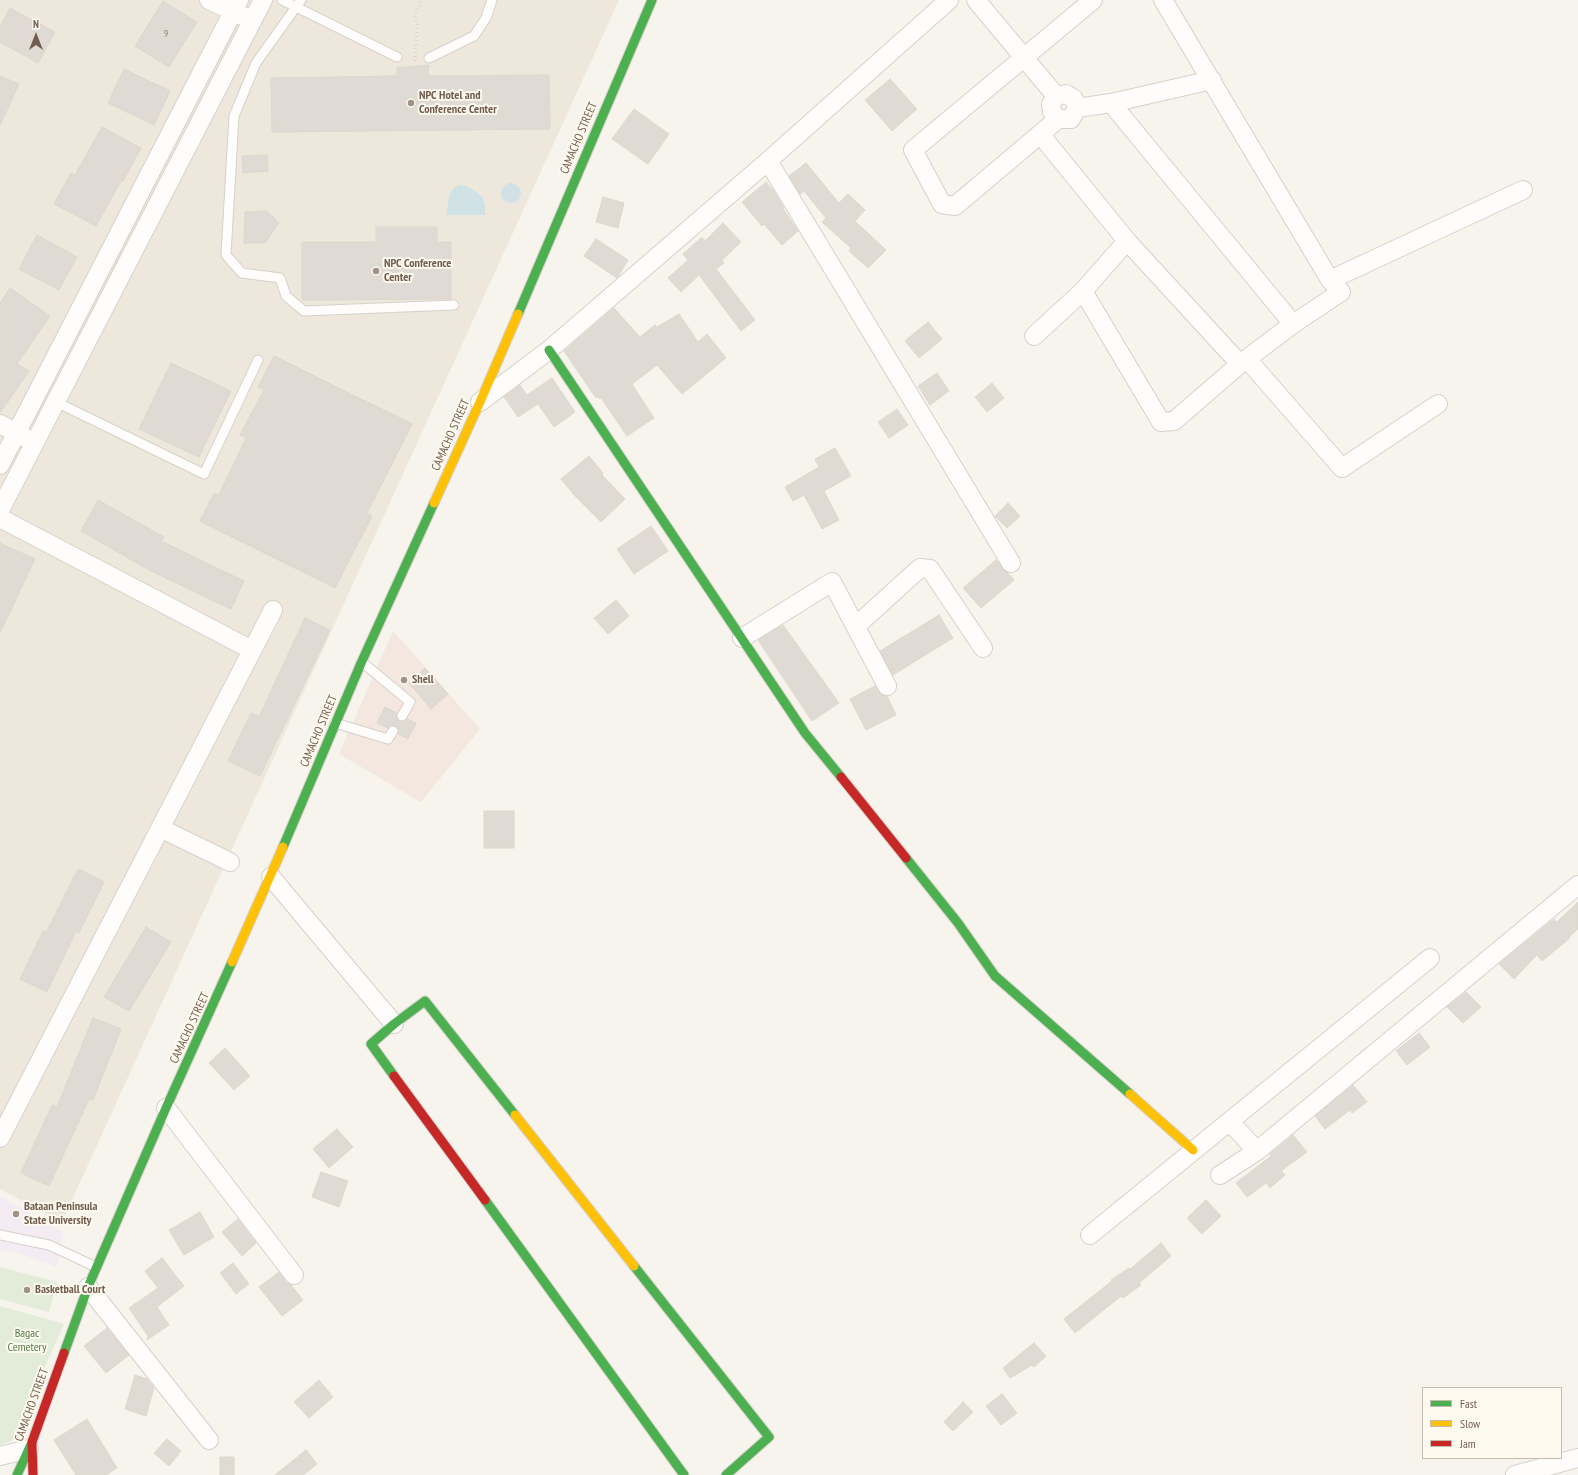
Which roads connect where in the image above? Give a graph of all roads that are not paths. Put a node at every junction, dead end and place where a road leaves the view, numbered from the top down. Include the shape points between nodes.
1 (209, 0) edge
2 (282, 0) edge
3 (492, 0) edge
4 (652, 0) edge
5 (949, 0) edge
6 (976, 0) edge
7 (1093, 0) edge
8 (1163, 0) edge
9 (260, 1) edge
10 (298, 4) edge
11 (236, 6) edge
12 (253, 21) junction
13 (397, 56) dead end
14 (1024, 57) junction
15 (429, 58) dead end
16 (1212, 80) junction
17 (1056, 96) junction
18 (1110, 103) junction
19 (1077, 108) junction
20 (1058, 119) junction
21 (1040, 134) junction
22 (768, 161) junction
23 (1522, 190) dead end
24 (1127, 241) junction
25 (1330, 280) junction
26 (1083, 291) junction
27 (454, 305) dead end
28 (1293, 324) junction
29 (1034, 336) dead end
30 (549, 350) junction
31 (258, 360) dead end
32 (1244, 361) junction
33 (56, 402) junction
34 (480, 402) junction
35 (1438, 404) dead end
36 (0, 424) edge
37 (16, 433) junction
38 (35, 443) junction
39 (0, 465) edge
40 (0, 510) edge
41 (0, 518) edge
42 (1011, 562) dead end
43 (273, 610) dead end
44 (856, 626) junction
45 (742, 638) junction
46 (984, 648) dead end
47 (252, 650) junction
48 (362, 661) junction
49 (887, 686) dead end
50 (402, 716) dead end
51 (335, 723) junction
52 (393, 731) dead end
53 (160, 828) junction
54 (230, 862) dead end
55 (271, 877) junction
56 (1578, 885) edge
57 (1430, 958) dead end
58 (394, 1024) junction
59 (166, 1108) junction
60 (1230, 1122) junction
61 (0, 1138) edge
62 (1193, 1150) junction
63 (1257, 1151) junction
64 (1220, 1175) dead end
65 (0, 1235) edge
66 (1090, 1235) dead end
67 (96, 1267) junction
68 (294, 1275) dead end
69 (88, 1287) junction
70 (209, 1440) dead end
71 (30, 1445) junction
72 (0, 1456) edge
73 (1578, 1458) edge
74 (17, 1475) edge
75 (34, 1475) edge
76 (684, 1475) edge
77 (726, 1475) edge
78 (1515, 1475) edge

1 - 11 street
2 - 10 lane
3 - 15 lane via 486,18 474,36
4 - 34 street, CAMACHO STREET
5 - 22 street
6 - 14 street
7 - 14 street
8 - 16 street
9 - 12 street
10 - 13 lane
10 - 27 lane via 256,63 234,116 226,255 242,273 280,278 286,296 304,311
11 - 12 street
11 - 37 street
12 - 33 street
14 - 17 street
14 - 21 street via 913,150 942,204 955,206
16 - 18 street
16 - 25 street
17 - 19 street via 1070,96
17 - 20 street via 1052,112
18 - 19 street
18 - 28 street
19 - 20 street via 1071,119
20 - 21 street
21 - 24 street
22 - 30 street
22 - 42 street
23 - 25 street
24 - 26 street
24 - 32 street
25 - 28 street via 1340,292
26 - 29 street
26 - 32 street via 1161,422 1174,421
28 - 32 street
30 - 34 street
30 - 45 street
31 - 33 lane via 204,474
32 - 35 street via 1342,468
33 - 38 street
34 - 48 street, CAMACHO STREET
36 - 37 street
37 - 38 street
37 - 39 street
38 - 40 street
41 - 47 street
43 - 47 street
44 - 45 street via 832,582
44 - 46 street via 920,568 930,569
44 - 49 street
45 - 62 street via 805,733 958,923 995,976
47 - 53 street
48 - 50 lane via 410,702
48 - 51 street, CAMACHO STREET
51 - 52 lane via 388,739
51 - 55 street, CAMACHO STREET
53 - 54 street
53 - 61 street
55 - 58 street
55 - 59 street, CAMACHO STREET
56 - 63 street
57 - 60 street
58 - 76 street via 371,1044
58 - 77 street via 425,1002 769,1437
59 - 67 street, CAMACHO STREET
59 - 68 street
60 - 62 street
60 - 63 street
62 - 66 street
63 - 64 street
65 - 67 lane via 49,1245
67 - 69 street, CAMACHO STREET
69 - 70 street
69 - 71 street, CAMACHO STREET
71 - 72 street
71 - 74 street, CAMACHO STREET
71 - 75 street
73 - 78 street

